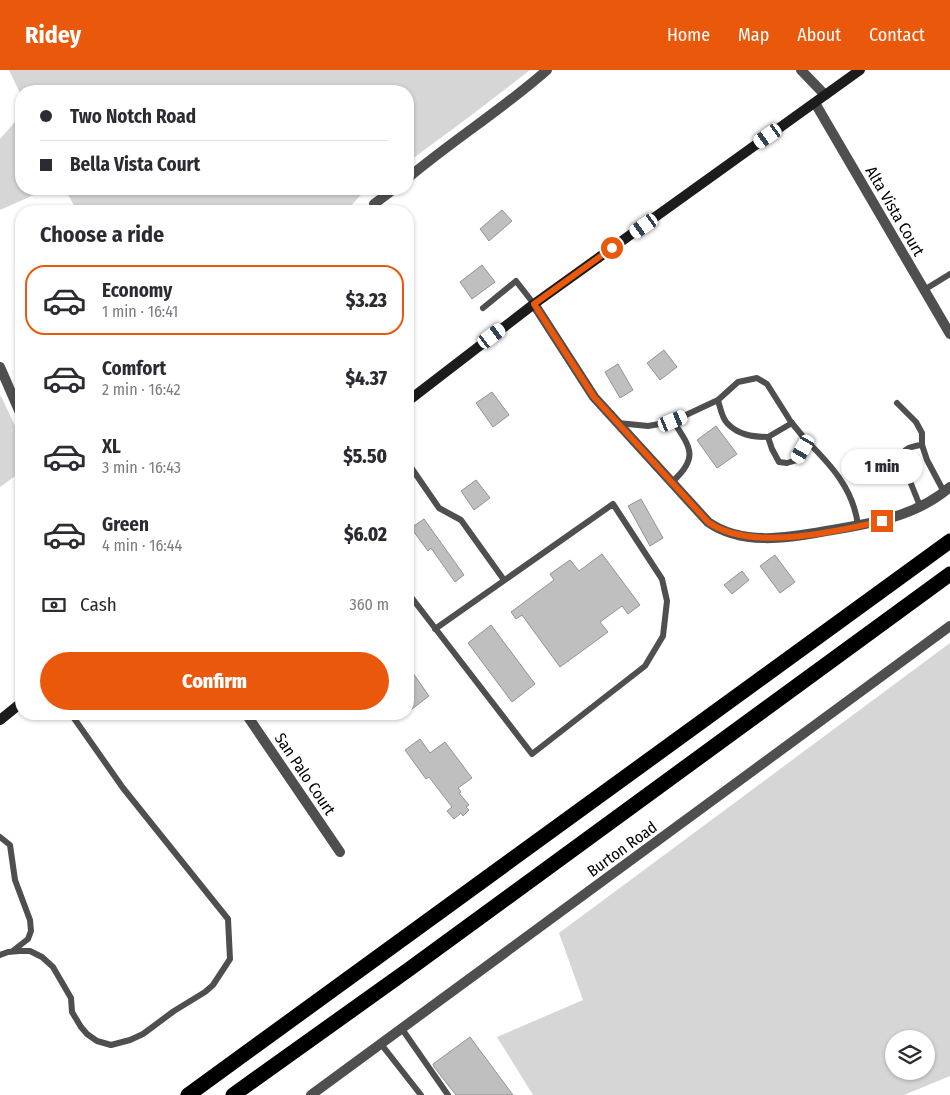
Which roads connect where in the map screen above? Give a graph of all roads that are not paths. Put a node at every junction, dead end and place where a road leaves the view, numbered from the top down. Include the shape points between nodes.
1 (547, 70) edge
2 (801, 70) edge
3 (860, 70) edge
4 (826, 95) junction
5 (815, 103) junction
6 (414, 173) edge
7 (386, 195) edge
8 (374, 204) dead end
9 (950, 274) edge
10 (924, 290) junction
11 (534, 304) junction
12 (483, 308) dead end
13 (950, 334) edge
14 (0, 367) edge
15 (414, 396) edge
16 (718, 400) junction
17 (15, 402) edge
18 (898, 403) dead end
19 (673, 421) junction
20 (617, 423) junction
21 (792, 423) junction
22 (768, 437) junction
23 (805, 439) junction
24 (922, 445) junction
25 (414, 472) edge
26 (672, 482) junction
27 (947, 489) edge
28 (920, 506) junction
29 (858, 526) junction
30 (950, 541) edge
31 (950, 574) edge
32 (504, 580) junction
33 (414, 603) edge
34 (950, 626) edge
35 (435, 629) junction
36 (15, 708) edge
37 (0, 720) edge
38 (75, 720) edge
39 (250, 720) edge
40 (0, 837) edge
41 (340, 852) dead end
42 (13, 951) junction
43 (0, 955) edge
44 (402, 1029) junction
45 (381, 1044) junction
46 (188, 1095) edge
47 (233, 1095) edge
48 (311, 1095) edge
49 (421, 1095) edge
50 (448, 1095) edge

1 - 6 street
2 - 4 street
3 - 4 street
4 - 5 street
5 - 10 street, Alta Vista Court
5 - 11 street
7 - 8 street
9 - 10 lane
10 - 13 street, Alta Vista Court
11 - 12 lane via 516,281
11 - 15 street
11 - 20 street via 594,397
14 - 17 street
16 - 19 lane
16 - 21 lane via 738,382 757,378 767,384
16 - 22 lane via 726,422 741,434
18 - 24 lane via 916,422 922,433
19 - 20 lane via 648,426
19 - 26 lane via 687,442 690,455 685,471
20 - 26 street
21 - 22 lane
21 - 23 lane
22 - 23 lane via 778,462 787,464 797,460
23 - 29 lane via 845,485 856,511
24 - 27 lane via 927,460
24 - 28 lane via 908,448 901,458
25 - 32 lane via 439,508 461,520
26 - 29 street via 708,522 733,534 770,538
27 - 28 street
28 - 29 street
30 - 46 highway
31 - 47 highway
32 - 35 lane
32 - 35 lane via 613,504 662,579 668,601 663,636 645,666 532,754
33 - 35 lane
34 - 44 street, Burton Road
36 - 37 street
38 - 42 lane via 123,788 228,919 230,959 205,992 142,1034 111,1045 97,1041 75,1020 71,998 53,967 30,951
39 - 41 street, San Palo Court
40 - 42 lane via 10,845 15,880 30,920 28,939
42 - 43 lane
44 - 45 street, Burton Road
44 - 50 lane
45 - 48 street, Burton Road
45 - 49 lane

